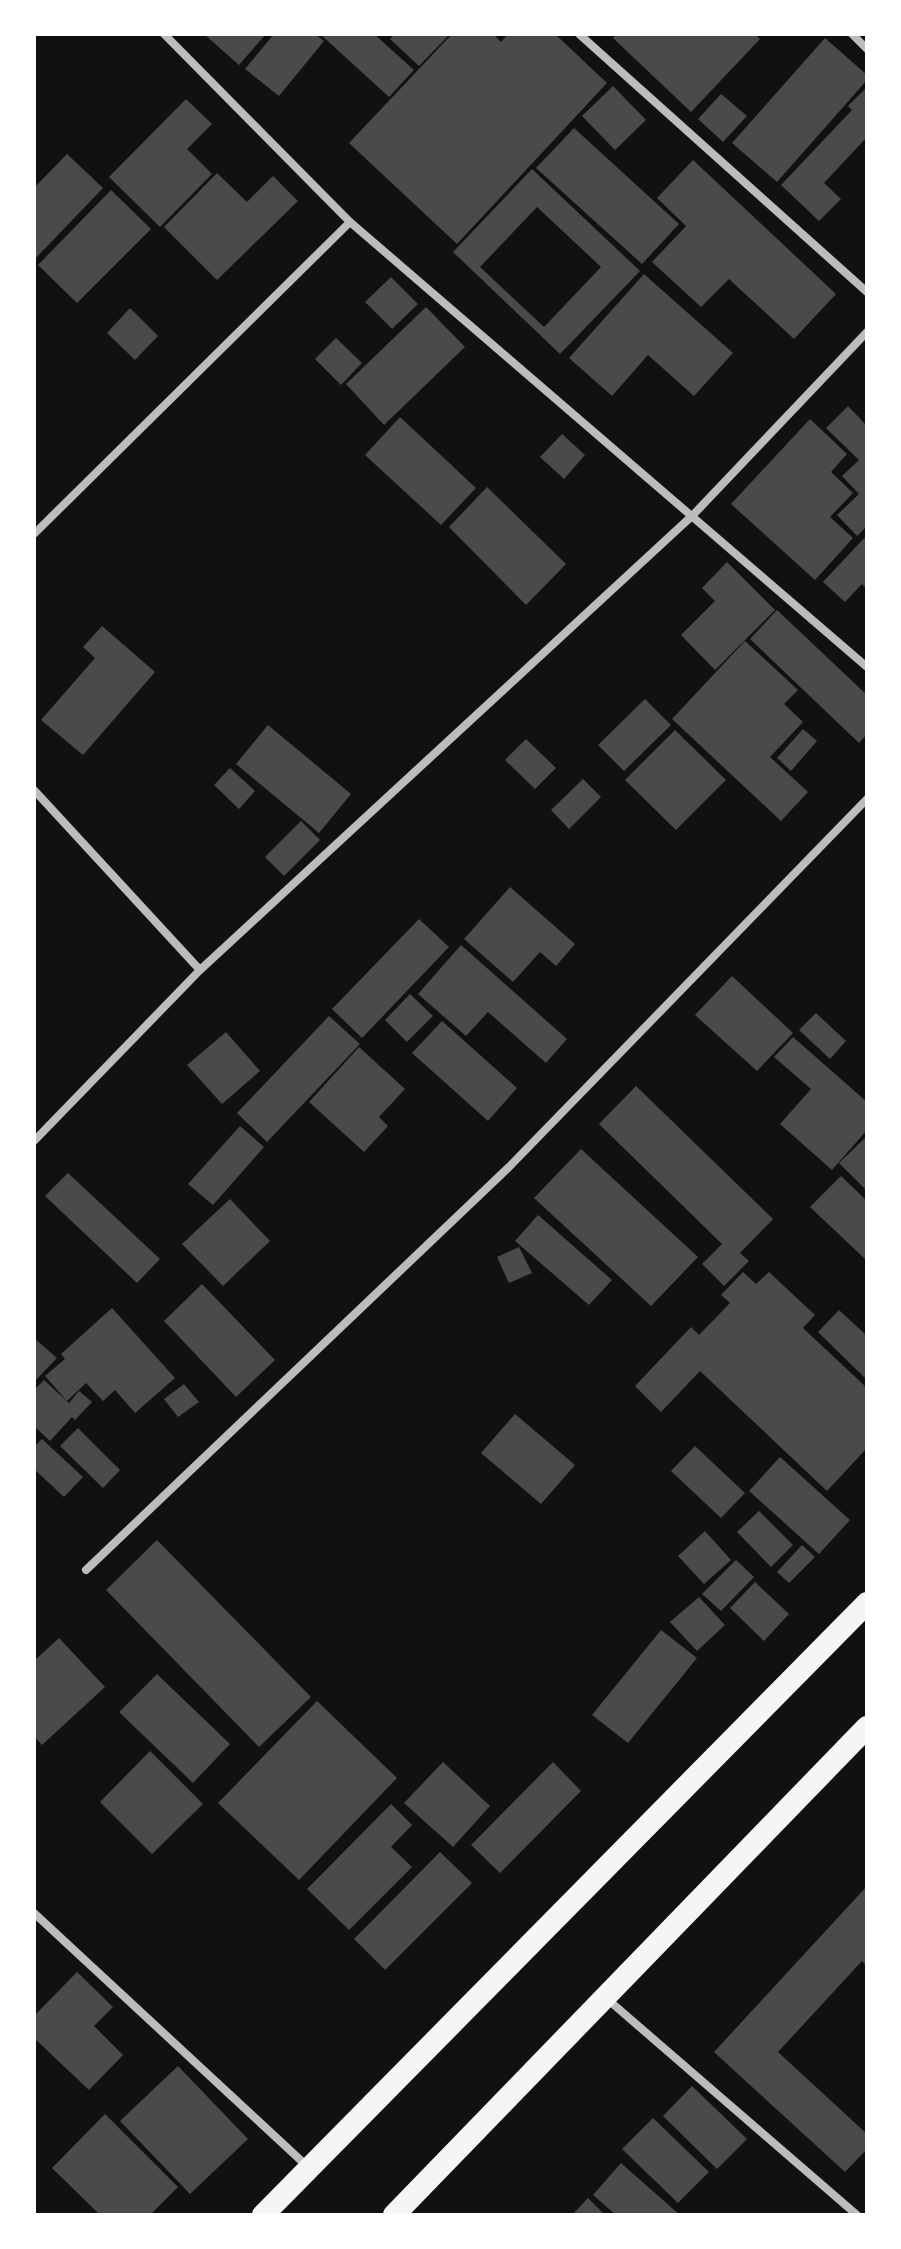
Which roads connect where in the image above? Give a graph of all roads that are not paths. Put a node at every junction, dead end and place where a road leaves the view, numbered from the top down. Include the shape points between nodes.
1 (164, 34) edge
2 (579, 34) edge
3 (852, 34) edge
4 (867, 49) edge
5 (350, 222) junction
6 (867, 292) edge
7 (867, 332) edge
8 (693, 515) junction
9 (34, 534) edge
10 (867, 667) edge
11 (34, 790) edge
12 (867, 799) edge
13 (200, 970) junction
14 (34, 1141) edge
15 (86, 1570) dead end
16 (867, 1603) edge
17 (867, 1727) edge
18 (34, 1913) edge
19 (605, 1997) junction
20 (309, 2167) junction
21 (263, 2215) edge
22 (394, 2215) edge
23 (857, 2215) edge

1 - 5 street
2 - 6 street
3 - 4 street
5 - 8 street
5 - 9 street
7 - 8 street
8 - 10 street
8 - 13 street
11 - 13 street
12 - 15 street via 509,1167
13 - 14 street
16 - 20 highway
17 - 19 highway
18 - 20 street
19 - 22 highway
19 - 23 street
20 - 21 highway

